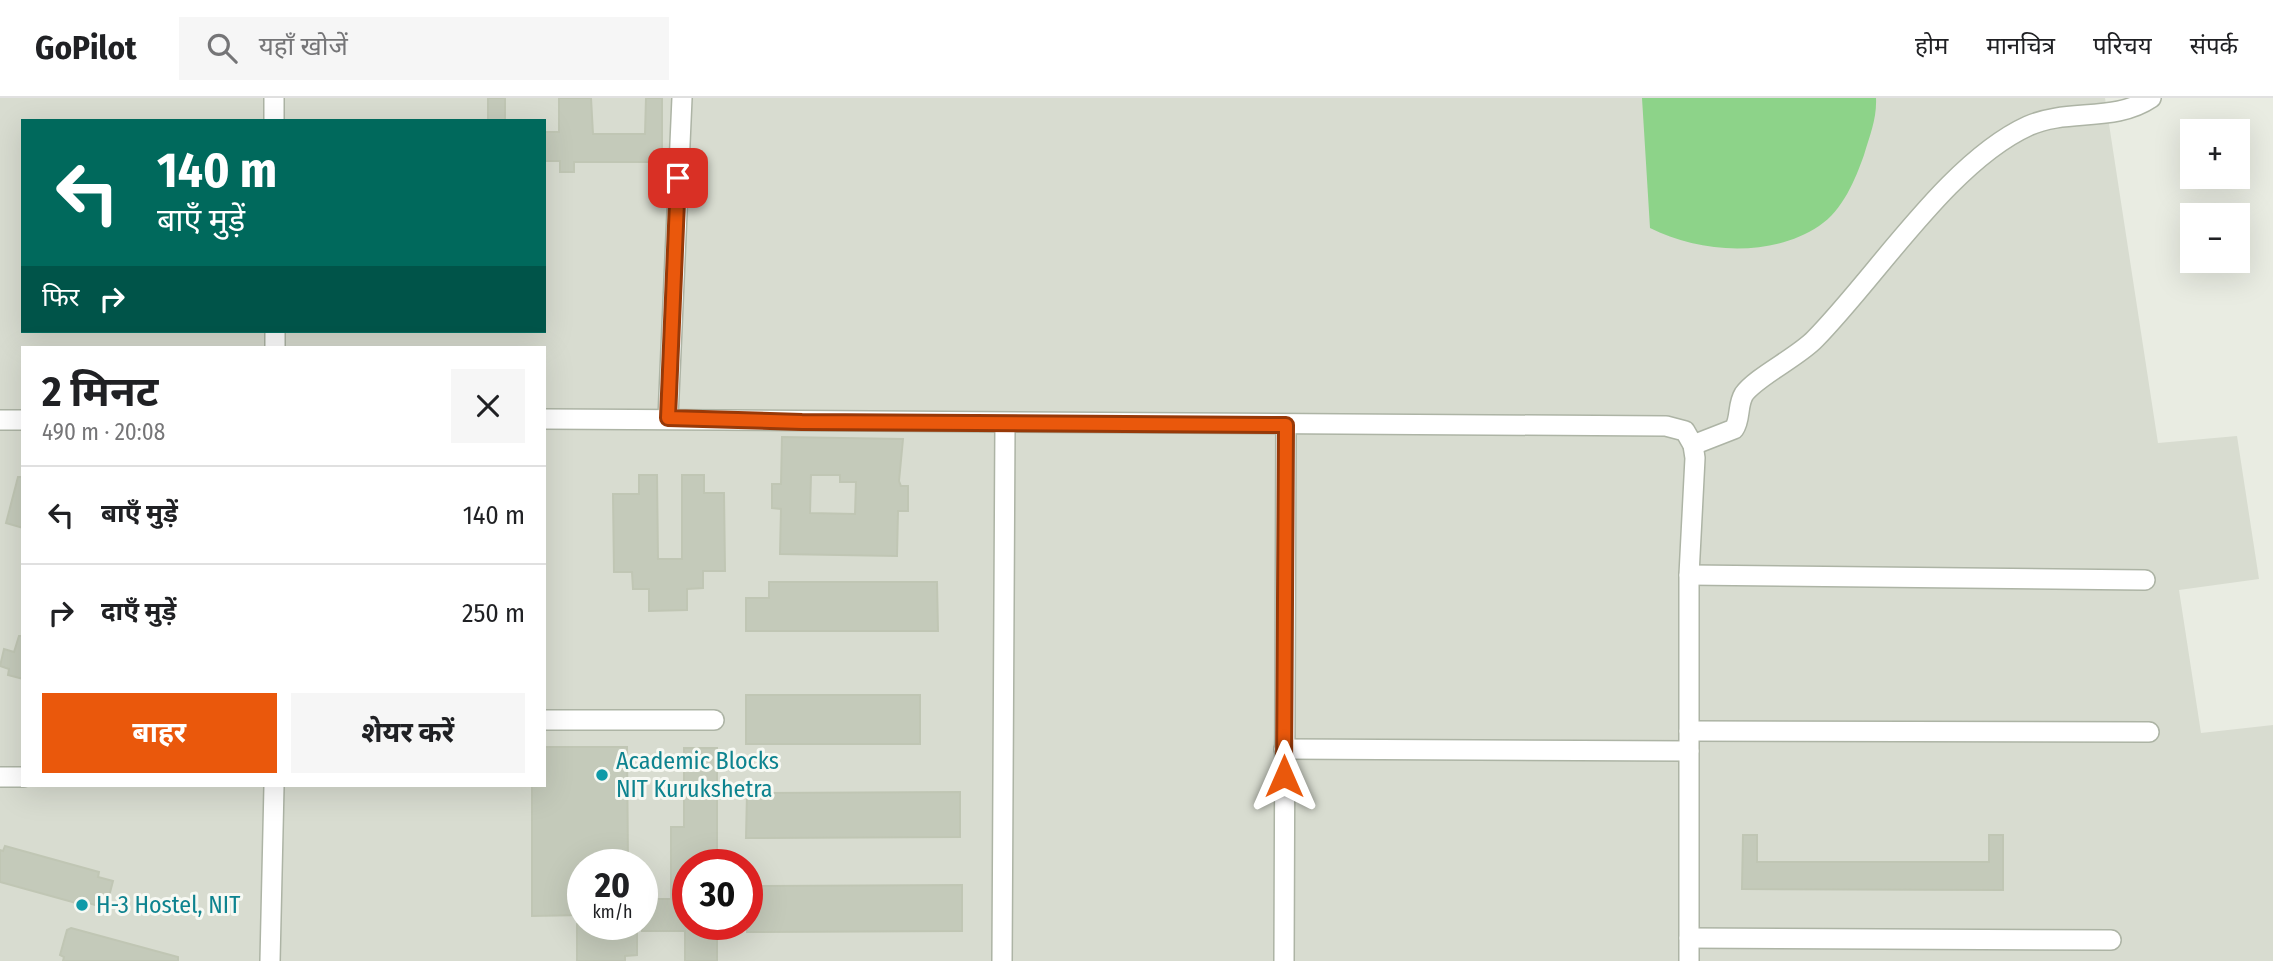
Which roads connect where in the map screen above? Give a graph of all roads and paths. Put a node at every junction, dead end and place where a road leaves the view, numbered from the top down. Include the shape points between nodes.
1 (274, 98) edge
2 (682, 98) edge
3 (2151, 98) edge
4 (274, 119) edge
5 (668, 418) junction
6 (546, 419) edge
7 (0, 420) edge
8 (21, 420) edge
9 (1005, 424) junction
10 (1286, 425) junction
11 (1693, 446) junction
12 (1689, 575) junction
13 (2145, 580) dead end
14 (546, 720) edge
15 (714, 720) dead end
16 (1689, 731) junction
17 (2149, 732) dead end
18 (1284, 749) junction
19 (1689, 751) junction
20 (0, 777) edge
21 (21, 777) edge
22 (274, 787) edge
23 (1689, 938) junction
24 (2111, 940) dead end
25 (270, 961) edge
26 (1002, 961) edge
27 (1284, 961) edge
28 (1689, 961) edge

1 - 4 street
2 - 5 street
3 - 11 street via 2125,112 2029,125 1980,157 1816,338 1750,389 1728,433
5 - 6 street
5 - 9 street
7 - 8 street
9 - 10 street
9 - 26 street
10 - 11 street via 1666,426 1685,431
10 - 18 street
11 - 12 street
12 - 13 street
12 - 16 street
14 - 15 street
16 - 17 street
16 - 19 street
18 - 19 street
18 - 27 street
19 - 23 street
20 - 21 street
22 - 25 street
23 - 24 street
23 - 28 street

